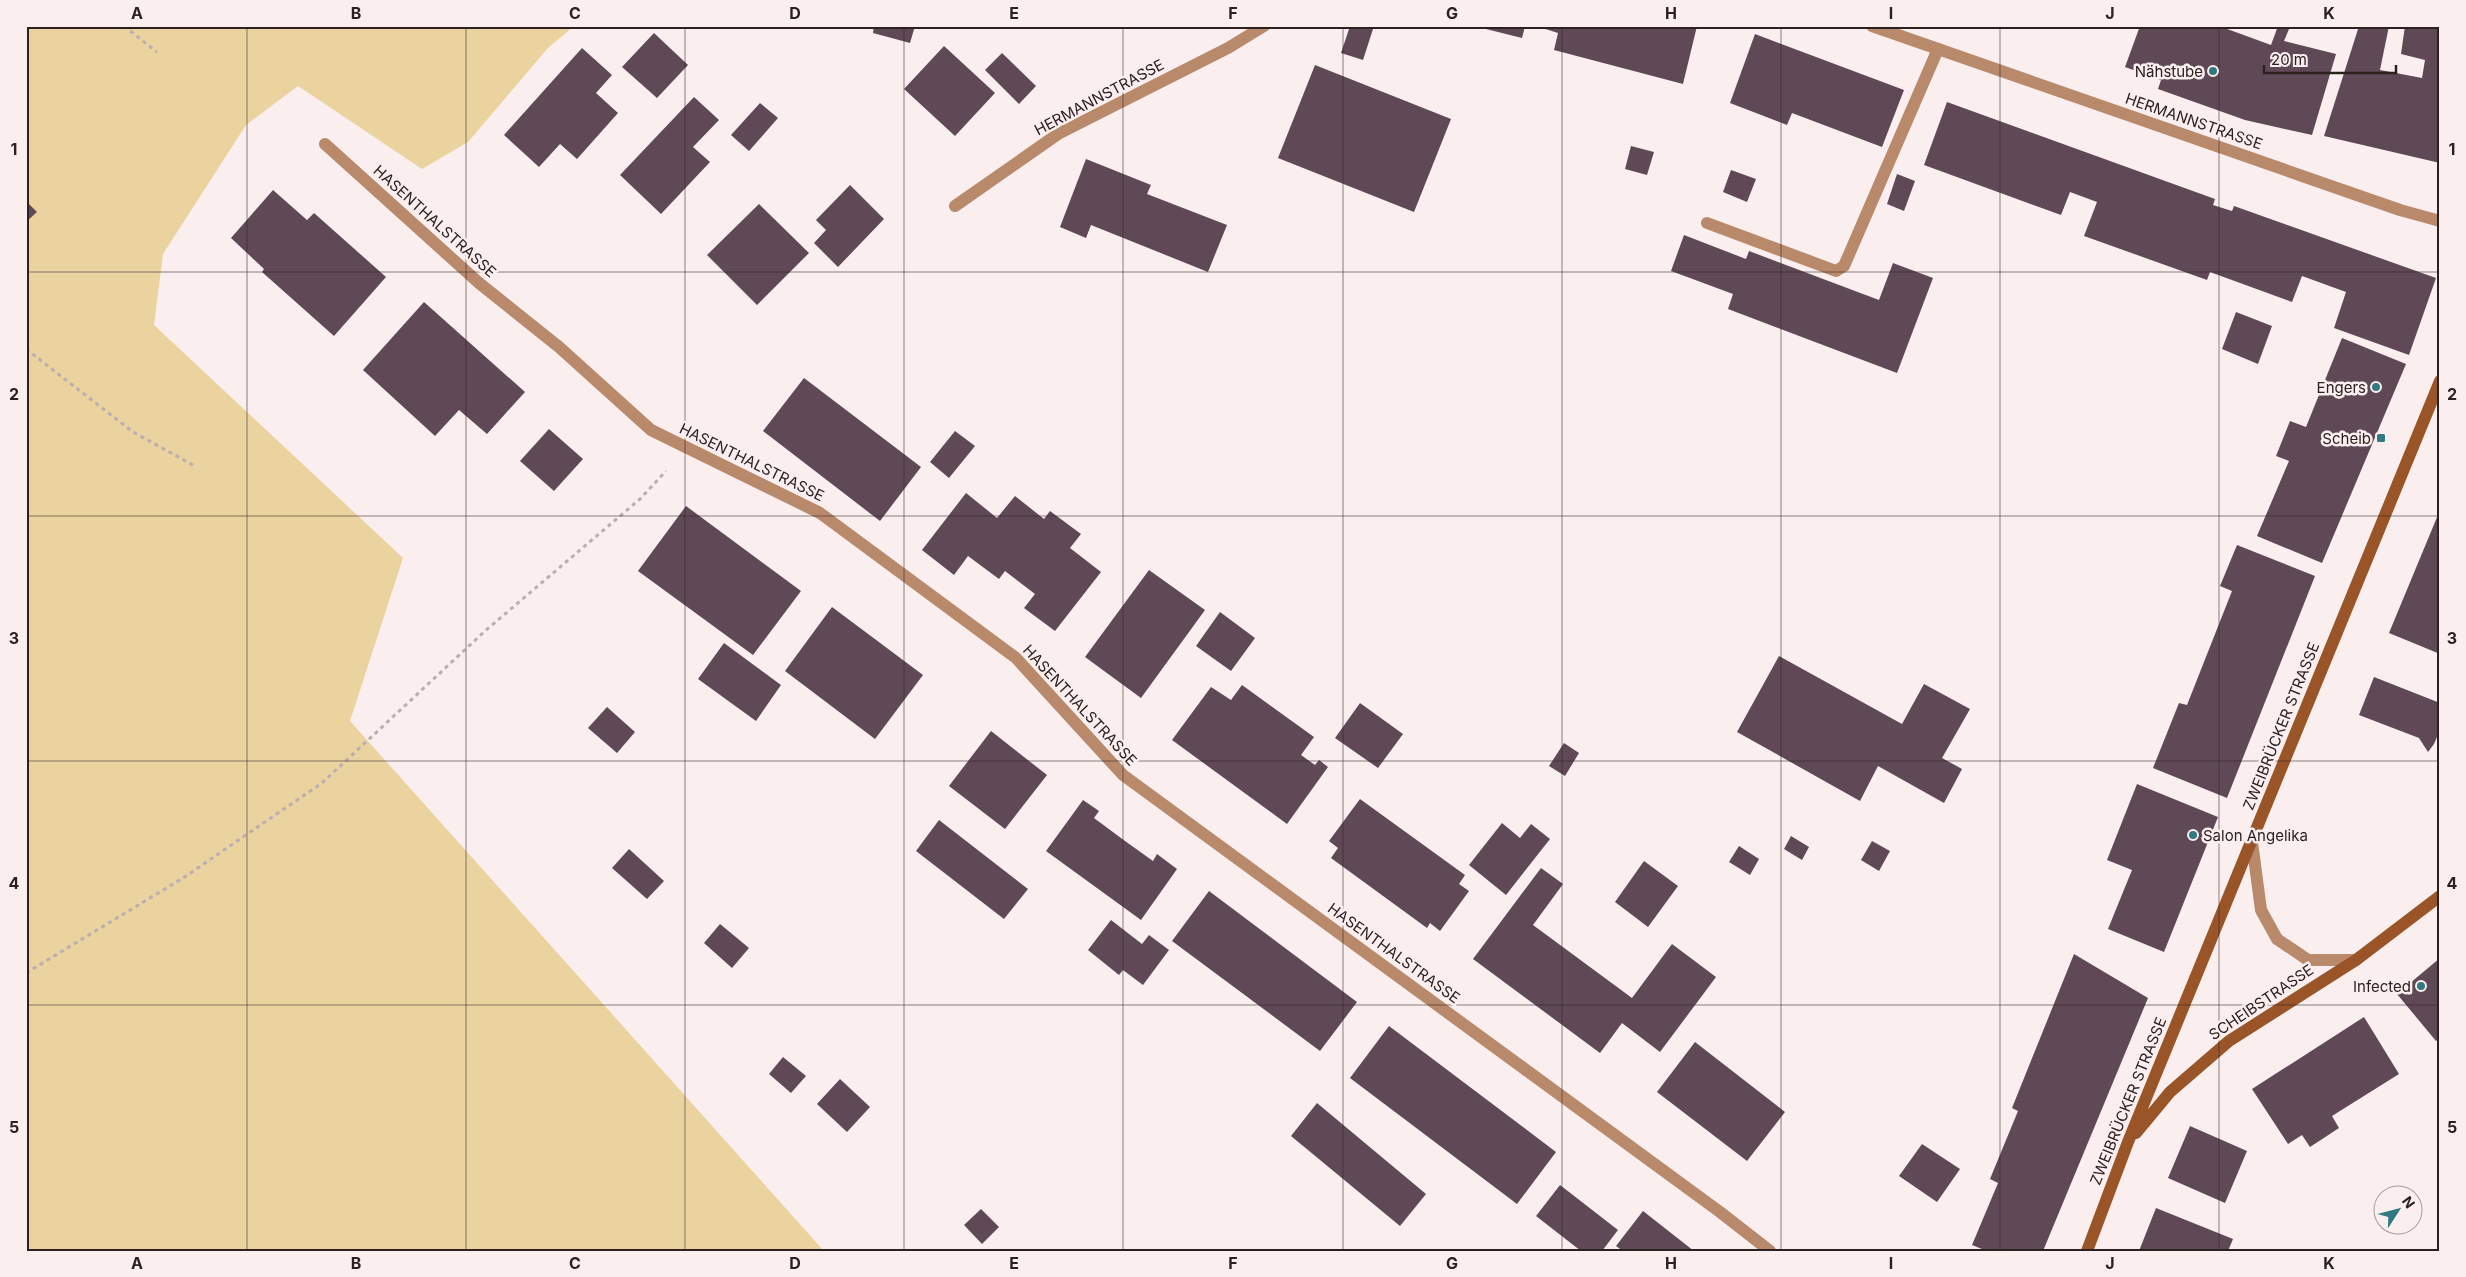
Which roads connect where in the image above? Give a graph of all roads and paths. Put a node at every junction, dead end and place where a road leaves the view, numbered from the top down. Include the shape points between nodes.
1 (124, 26) edge
2 (1264, 26) edge
3 (1872, 26) edge
4 (1938, 49) junction
5 (157, 52) dead end
6 (325, 144) dead end
7 (955, 206) dead end
8 (2440, 221) edge
9 (1707, 223) dead end
10 (26, 349) edge
11 (2440, 381) edge
12 (688, 448) junction
13 (193, 465) dead end
14 (2252, 842) junction
15 (2440, 896) edge
16 (2356, 960) junction
17 (26, 974) edge
18 (2128, 1142) junction
19 (1770, 1251) edge
20 (2087, 1251) edge

1 - 5 path
2 - 7 street, HERMANNSTRASSE via 1228,48 1058,134
3 - 4 street, HERMANNSTRASSE
4 - 8 street, HERMANNSTRASSE via 2400,210
4 - 9 street via 1844,266 1836,271
6 - 12 street, HASENTHALSTRASSE via 652,430
10 - 13 path via 133,432
11 - 14 main road, ZWEIBRÜCKER STRASSE
12 - 17 path via 640,498 485,631 322,783 184,878
12 - 19 street, HASENTHALSTRASSE via 820,512 1016,658 1123,776
14 - 16 street, SCHEIBSTRASSE via 2261,910 2277,940 2308,960
14 - 18 main road, ZWEIBRÜCKER STRASSE
15 - 16 main road, SCHEIBSTRASSE
16 - 18 main road, SCHEIBSTRASSE via 2229,1040 2170,1092
18 - 20 main road, ZWEIBRÜCKER STRASSE

